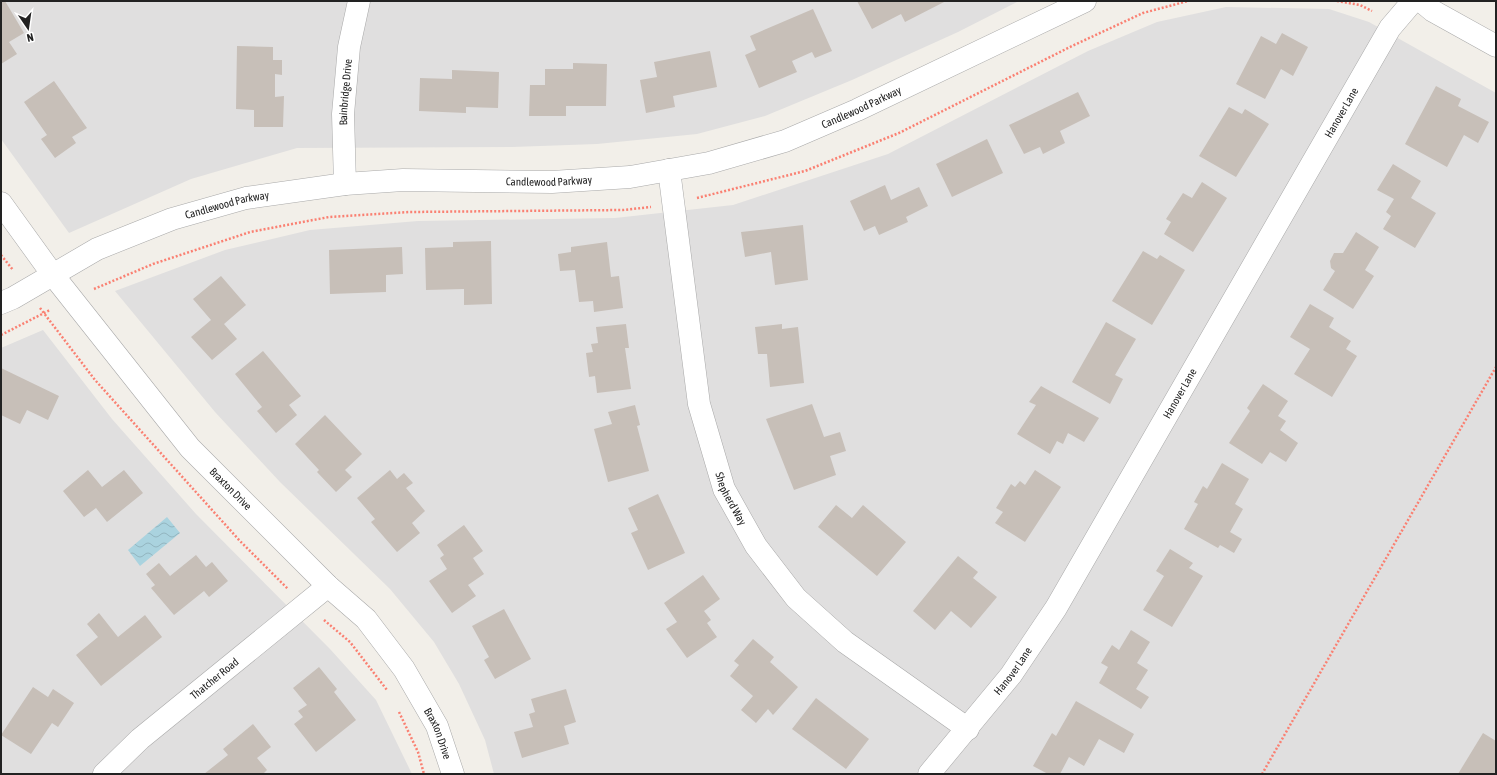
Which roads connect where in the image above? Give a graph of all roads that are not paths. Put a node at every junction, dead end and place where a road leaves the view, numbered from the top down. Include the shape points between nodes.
1 (359, 1) edge
2 (1085, 1) edge
3 (1413, 1) edge
4 (1421, 1) edge
5 (1496, 46) edge
6 (669, 170) junction
7 (345, 184) junction
8 (1, 203) edge
9 (53, 274) junction
10 (1, 303) edge
11 (328, 586) junction
12 (968, 729) junction
13 (104, 774) edge
14 (453, 774) edge
15 (928, 774) edge

1 - 7 street, Bainbridge Drive via 349,47 343,114
2 - 6 street, Candlewood Parkway via 857,110 785,141 709,164
3 - 12 street, Hanover Lane via 1390,28 1056,608 1011,675
4 - 5 street via 1433,11
6 - 7 street, Candlewood Parkway via 630,177 552,182 403,180
6 - 12 street, Shepherd Way via 699,404 724,489 756,546 796,598 845,642
7 - 9 street, Candlewood Parkway via 246,198 172,219 97,249
8 - 9 street, Braxton Drive
9 - 10 street, Candlewood Parkway
9 - 11 street, Braxton Drive via 190,448
11 - 13 street, Thatcher Road via 140,739
11 - 14 street, Braxton Drive via 366,619 404,669 437,726
12 - 15 street, Hanover Lane

